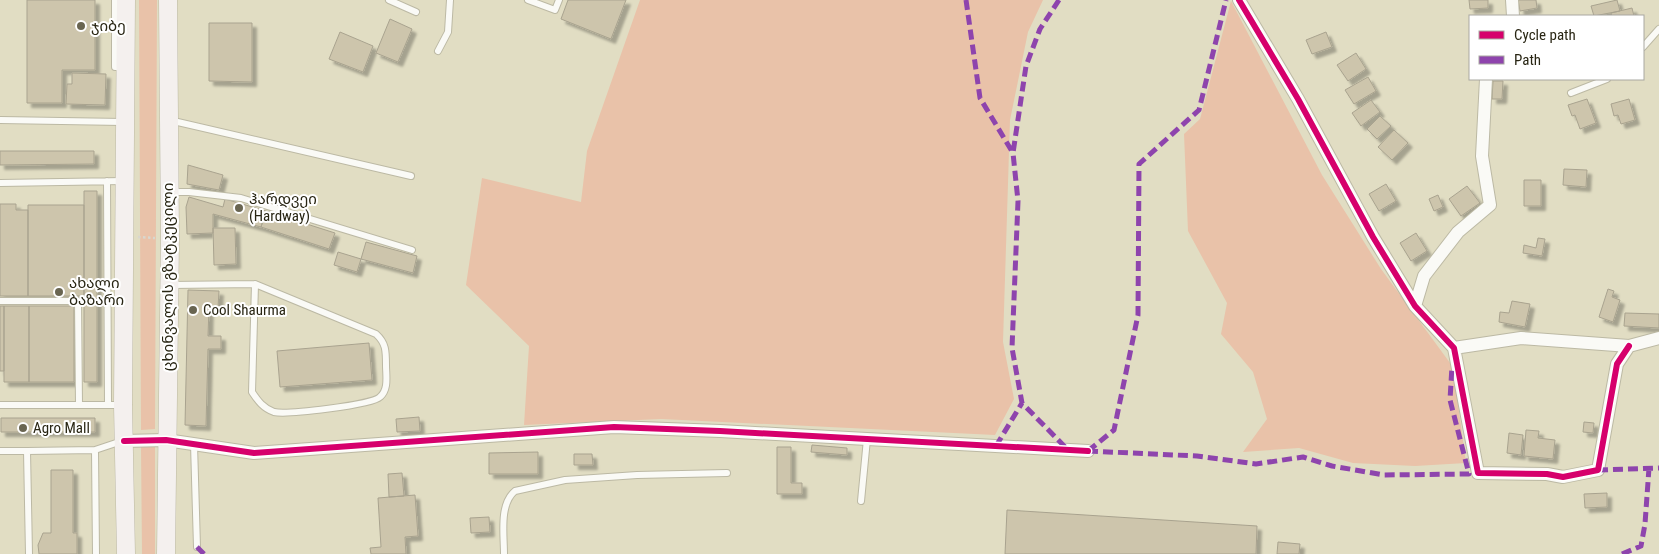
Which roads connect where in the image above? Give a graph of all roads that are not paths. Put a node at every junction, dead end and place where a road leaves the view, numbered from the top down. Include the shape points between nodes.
1 (115, 0) edge
2 (126, 0) edge
3 (168, 0) edge
4 (389, 0) edge
5 (450, 0) edge
6 (528, 0) edge
7 (559, 0) edge
8 (1240, 0) edge
9 (1512, 0) edge
10 (416, 12) dead end
11 (1513, 15) edge
12 (1659, 28) edge
13 (1644, 46) edge
14 (438, 51) dead end
15 (125, 67) junction
16 (1486, 80) edge
17 (1604, 80) edge
18 (1570, 92) dead end
19 (0, 120) edge
20 (168, 120) junction
21 (124, 122) junction
22 (411, 176) dead end
23 (107, 181) junction
24 (124, 181) junction
25 (0, 183) edge
26 (169, 192) junction
27 (412, 250) dead end
28 (254, 284) junction
29 (169, 285) junction
30 (0, 301) edge
31 (1415, 306) junction
32 (1659, 338) edge
33 (1629, 346) junction
34 (1454, 348) junction
35 (0, 404) edge
36 (79, 405) junction
37 (116, 405) junction
38 (867, 439) junction
39 (166, 440) junction
40 (124, 441) junction
41 (194, 444) junction
42 (95, 450) junction
43 (0, 451) edge
44 (27, 451) junction
45 (1088, 451) dead end
46 (727, 473) dead end
47 (860, 501) dead end
48 (197, 548) dead end
49 (29, 554) edge
50 (96, 554) edge
51 (126, 554) edge
52 (166, 554) edge
53 (504, 554) edge

1 - 15 lane via 115,67
2 - 15 main road
3 - 20 main road, ცხინვალის გზატკეცილი
4 - 10 lane
5 - 14 lane via 448,32
6 - 7 lane via 555,10
8 - 31 street
9 - 11 street
12 - 13 lane
15 - 21 main road
16 - 31 street via 1482,156 1490,205 1458,232 1424,276
17 - 18 lane
19 - 21 lane
20 - 22 lane
20 - 26 main road, ცხინვალის გზატკეცილი
21 - 24 main road
23 - 24 lane
23 - 25 lane
23 - 37 lane
24 - 37 main road
26 - 27 lane via 240,198
26 - 29 main road, ცხინვალის გზატკეცილი
28 - 28 lane via 376,334 383,340 386,388 379,398 360,405 275,412 260,404 252,392
28 - 29 lane
29 - 39 main road, ცხინვალის გზატკეცილი
30 - 36 lane via 78,301
31 - 34 street
32 - 33 street
33 - 34 street via 1521,338
33 - 34 street via 1617,364 1598,470 1563,477 1478,473
35 - 36 lane
36 - 37 lane
37 - 40 main road
38 - 41 street via 614,428 254,453
38 - 45 street
38 - 47 lane
39 - 40 street
39 - 41 street
39 - 52 main road, ცხინვალის გზატკეცილი
40 - 42 lane
40 - 51 main road
41 - 48 lane
42 - 44 lane
42 - 50 lane
43 - 44 lane
44 - 49 lane
46 - 53 lane via 565,480 515,491 509,496 505,510

